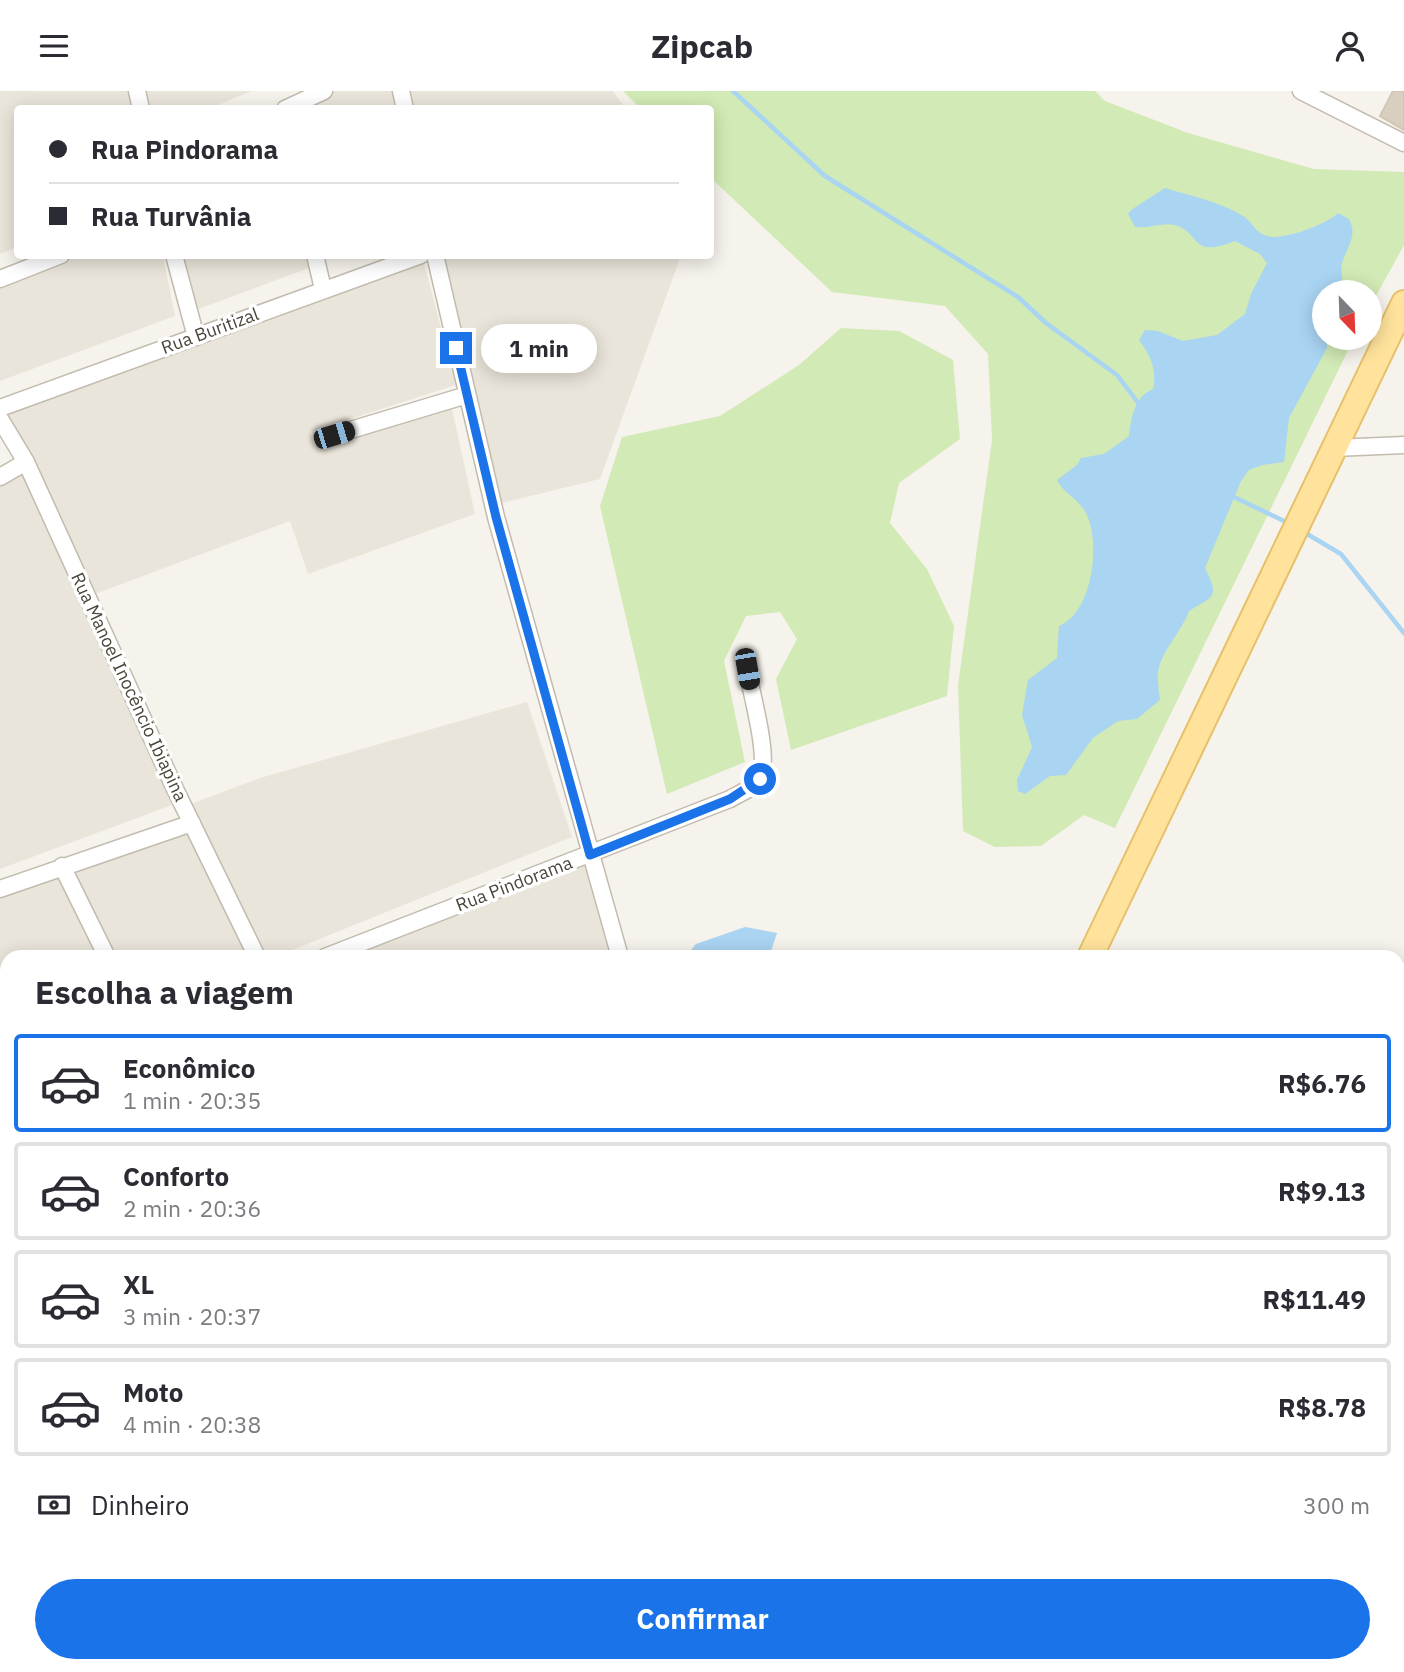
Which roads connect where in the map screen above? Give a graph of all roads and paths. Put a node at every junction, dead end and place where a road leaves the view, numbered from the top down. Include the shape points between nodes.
1 (324, 91) edge
2 (1301, 91) edge
3 (294, 105) edge
4 (1404, 143) edge
5 (51, 259) edge
6 (175, 259) edge
7 (316, 259) edge
8 (409, 259) edge
9 (436, 259) edge
10 (0, 279) edge
11 (323, 289) junction
12 (1404, 303) edge
13 (196, 337) junction
14 (467, 395) junction
15 (0, 408) edge
16 (0, 419) edge
17 (334, 435) dead end
18 (1404, 445) edge
19 (1334, 448) junction
20 (26, 462) junction
21 (0, 477) edge
22 (747, 669) dead end
23 (192, 823) junction
24 (590, 855) junction
25 (62, 866) junction
26 (0, 889) edge
27 (104, 950) edge
28 (254, 950) edge
29 (354, 950) edge
30 (618, 950) edge
31 (1093, 950) edge

1 - 3 street
2 - 4 street
5 - 10 street
6 - 13 street
7 - 11 street
8 - 11 street, Rua Buritizal
9 - 14 street
11 - 13 street, Rua Buritizal
12 - 19 main road
13 - 15 street, Rua Buritizal
14 - 17 street
14 - 24 street
16 - 20 street, Rua Manoel Inocêncio Ibiapina
18 - 19 street
19 - 31 main road
20 - 21 street
20 - 23 street, Rua Manoel Inocêncio Ibiapina
22 - 24 street, Rua Pindorama via 763,761 760,779 730,799
23 - 25 street
23 - 28 street, Rua Manoel Inocêncio Ibiapina
24 - 29 street, Rua Pindorama
24 - 30 street
25 - 26 street
25 - 27 street

